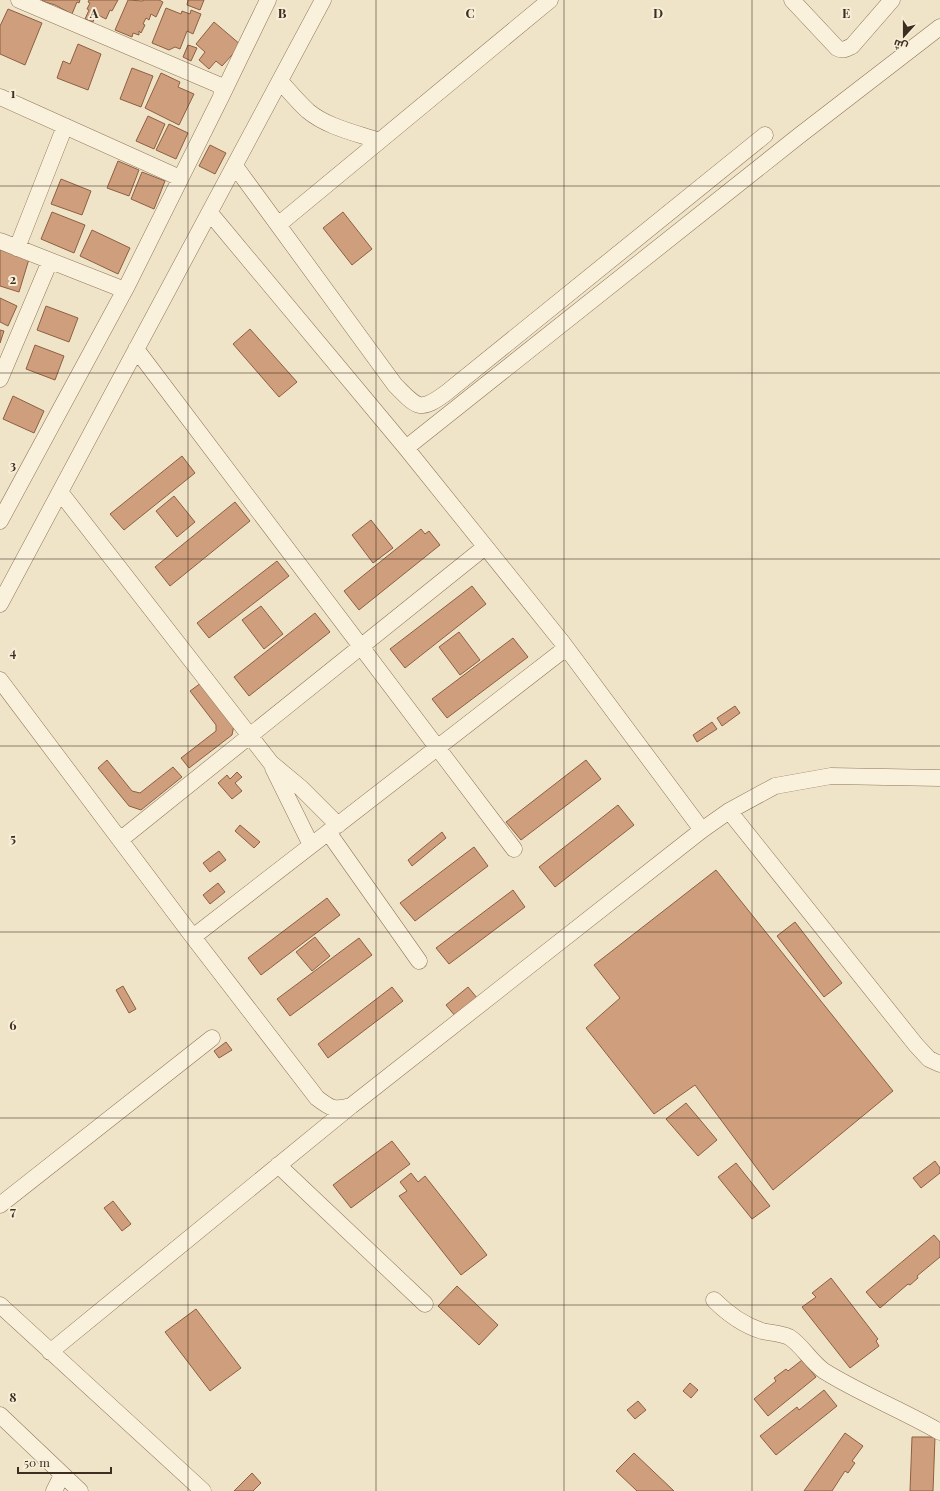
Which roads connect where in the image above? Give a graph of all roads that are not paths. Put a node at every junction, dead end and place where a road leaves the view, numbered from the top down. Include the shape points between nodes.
1 (18, 0) edge
2 (268, 0) edge
3 (324, 0) edge
4 (550, 0) edge
5 (792, 0) edge
6 (892, 0) edge
7 (940, 27) edge
8 (280, 81) junction
9 (0, 97) edge
10 (222, 97) junction
11 (65, 126) junction
12 (765, 135) dead end
13 (379, 141) junction
14 (234, 166) junction
15 (180, 178) junction
16 (210, 212) junction
17 (278, 225) junction
18 (0, 241) edge
19 (17, 248) junction
20 (50, 261) junction
21 (127, 286) junction
22 (136, 349) junction
23 (0, 379) edge
24 (406, 448) junction
25 (60, 492) junction
26 (0, 521) edge
27 (485, 547) junction
28 (0, 604) edge
29 (360, 647) junction
30 (566, 648) junction
31 (0, 680) edge
32 (250, 735) junction
33 (436, 748) junction
34 (271, 763) junction
35 (940, 778) edge
36 (729, 811) junction
37 (333, 828) junction
38 (702, 830) junction
39 (120, 840) junction
40 (311, 845) junction
41 (514, 849) dead end
42 (193, 937) junction
43 (419, 961) dead end
44 (212, 1038) dead end
45 (940, 1064) edge
46 (351, 1106) junction
47 (278, 1165) junction
48 (0, 1205) edge
49 (714, 1300) dead end
50 (0, 1304) edge
51 (426, 1304) dead end
52 (50, 1352) junction
53 (0, 1415) edge
54 (940, 1432) edge
55 (62, 1475) junction
56 (54, 1491) edge
57 (80, 1491) edge
58 (203, 1491) edge

1 - 10 street via 219,85
2 - 10 street
3 - 8 street
4 - 13 street
5 - 6 street via 841,50 852,46
7 - 24 street
8 - 13 street via 318,118
8 - 14 street
9 - 11 street
10 - 15 street
11 - 15 street
11 - 19 street
12 - 17 street via 446,393 425,406 414,403 395,385
13 - 17 street
14 - 16 street
14 - 17 street
15 - 21 street
16 - 22 street
16 - 24 street
18 - 19 street
19 - 20 street
20 - 21 street via 117,287
20 - 23 street
21 - 26 street
22 - 25 street
22 - 29 street
24 - 27 street
25 - 28 street
25 - 32 street
27 - 29 street
27 - 30 street
29 - 32 street
29 - 33 street
30 - 33 street
30 - 38 street
31 - 39 street
32 - 34 street
32 - 39 street
33 - 37 street
33 - 41 street
34 - 37 street via 301,788
34 - 40 street
35 - 36 street via 831,776 775,786
36 - 38 street
36 - 45 street via 916,1045 928,1059
37 - 40 street
37 - 43 street
38 - 46 street
39 - 42 street
40 - 42 street
42 - 46 street via 317,1098 329,1107 339,1109
44 - 48 street
46 - 47 street
47 - 51 street
47 - 52 street
49 - 54 street via 746,1325 790,1338 810,1359 840,1381
50 - 52 street
52 - 58 street
53 - 55 street
55 - 56 street
55 - 57 street

